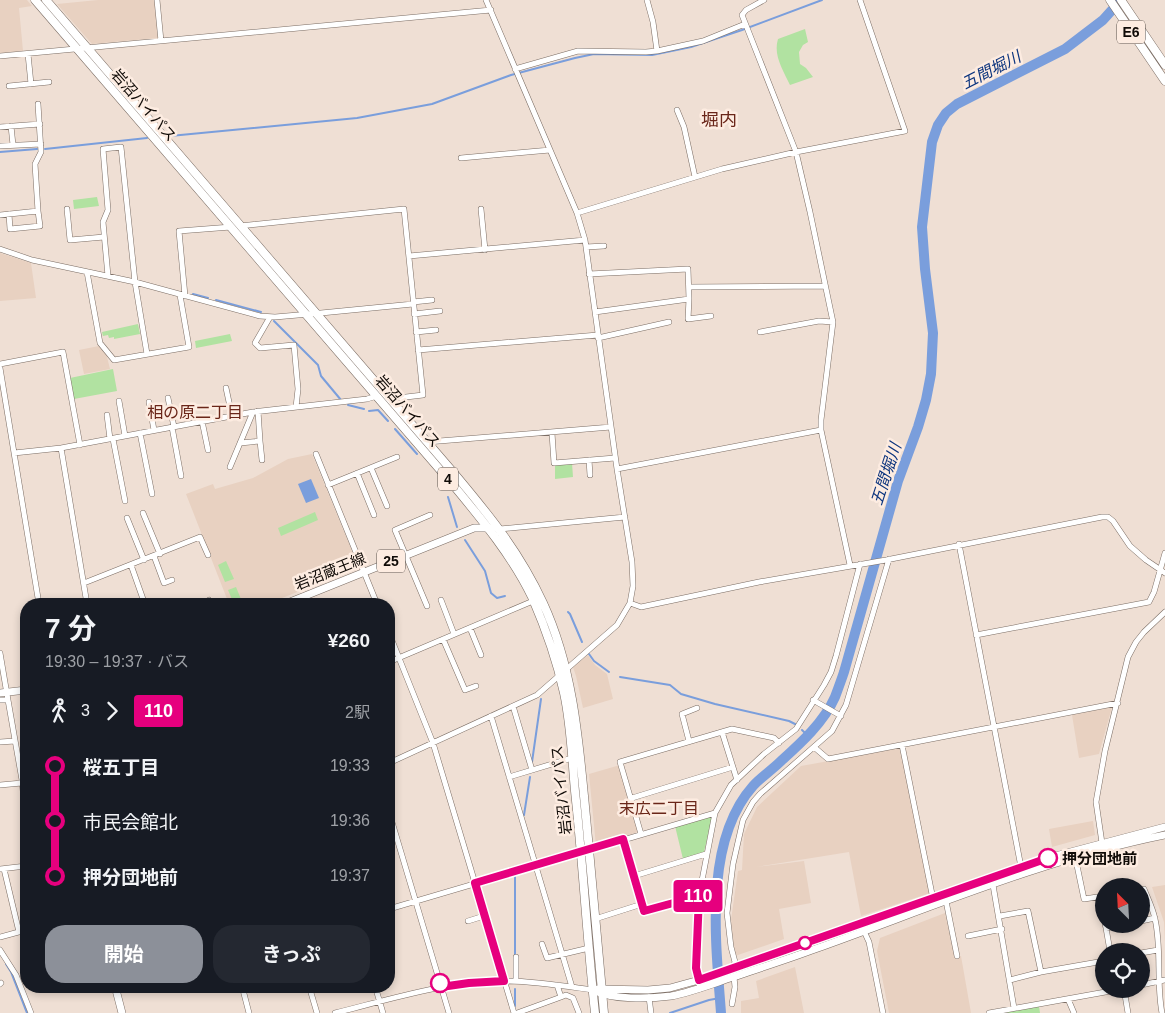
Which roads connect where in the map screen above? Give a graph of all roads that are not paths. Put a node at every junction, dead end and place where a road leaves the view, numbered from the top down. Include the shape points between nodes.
1 (35, 0) edge
2 (46, 0) edge
3 (157, 0) edge
4 (486, 0) edge
5 (647, 0) edge
6 (764, 0) edge
7 (860, 0) edge
8 (1110, 0) edge
9 (1121, 0) edge
10 (491, 10) junction
11 (746, 27) junction
12 (161, 41) junction
13 (88, 48) junction
14 (78, 49) junction
15 (657, 51) junction
16 (28, 54) junction
17 (0, 56) edge
18 (1165, 65) edge
19 (516, 71) junction
20 (1165, 81) edge
21 (49, 82) dead end
22 (31, 84) junction
23 (8, 86) dead end
24 (38, 104) dead end
25 (677, 110) dead end
26 (40, 124) junction
27 (11, 126) junction
28 (0, 127) edge
29 (41, 144) junction
30 (0, 146) edge
31 (13, 146) junction
32 (550, 150) junction
33 (796, 152) junction
34 (461, 158) dead end
35 (695, 177) junction
36 (67, 209) dead end
37 (481, 209) dead end
38 (38, 211) junction
39 (577, 213) junction
40 (8, 214) junction
41 (0, 215) edge
42 (235, 226) junction
43 (104, 237) junction
44 (585, 240) junction
45 (604, 246) dead end
46 (586, 248) junction
47 (0, 249) edge
48 (485, 250) junction
49 (409, 256) junction
50 (87, 272) junction
51 (589, 274) junction
52 (108, 276) junction
53 (135, 282) junction
54 (825, 286) junction
55 (689, 287) junction
56 (183, 296) junction
57 (689, 299) junction
58 (432, 300) dead end
59 (413, 303) junction
60 (440, 311) dead end
61 (594, 312) junction
62 (306, 314) junction
63 (317, 314) junction
64 (414, 314) junction
65 (711, 316) dead end
66 (270, 317) junction
67 (669, 322) dead end
68 (833, 322) junction
69 (436, 330) dead end
70 (416, 332) junction
71 (760, 332) dead end
72 (598, 336) junction
73 (418, 350) junction
74 (147, 354) junction
75 (0, 366) edge
76 (1, 383) edge
77 (226, 388) dead end
78 (377, 396) junction
79 (168, 398) dead end
80 (389, 399) junction
81 (119, 401) dead end
82 (149, 402) dead end
83 (296, 407) junction
84 (256, 412) junction
85 (106, 415) dead end
86 (232, 416) junction
87 (202, 421) junction
88 (173, 427) junction
89 (610, 427) junction
90 (154, 430) junction
91 (821, 430) junction
92 (140, 433) junction
93 (552, 433) junction
94 (125, 436) junction
95 (112, 439) junction
96 (260, 441) junction
97 (427, 442) junction
98 (240, 443) junction
99 (80, 445) junction
100 (61, 448) junction
101 (208, 450) dead end
102 (14, 454) junction
103 (316, 454) dead end
104 (397, 457) dead end
105 (615, 458) junction
106 (262, 460) dead end
107 (589, 460) junction
108 (230, 467) dead end
109 (371, 468) junction
110 (617, 468) junction
111 (357, 473) junction
112 (590, 475) dead end
113 (181, 476) dead end
114 (328, 485) junction
115 (152, 494) dead end
116 (125, 501) dead end
117 (387, 506) dead end
118 (144, 513) dead end
119 (374, 515) dead end
120 (430, 515) dead end
121 (625, 517) junction
122 (127, 518) dead end
123 (489, 528) junction
124 (500, 529) junction
125 (959, 544) junction
126 (1165, 553) edge
127 (160, 554) junction
128 (208, 555) dead end
129 (406, 555) junction
130 (154, 556) junction
131 (887, 559) junction
132 (144, 560) junction
133 (861, 563) junction
134 (131, 565) junction
135 (850, 565) junction
136 (1159, 570) junction
137 (364, 572) junction
138 (1165, 573) edge
139 (172, 580) dead end
140 (84, 583) junction
141 (38, 598) edge
142 (86, 598) edge
143 (143, 598) edge
144 (300, 598) edge
145 (375, 598) edge
146 (441, 600) dead end
147 (533, 601) junction
148 (630, 603) junction
149 (427, 606) dead end
150 (1165, 612) edge
151 (470, 628) junction
152 (454, 634) junction
153 (976, 634) junction
154 (443, 639) junction
155 (395, 648) edge
156 (0, 653) edge
157 (481, 655) dead end
158 (399, 658) junction
159 (395, 660) edge
160 (566, 668) junction
161 (560, 675) junction
162 (476, 686) dead end
163 (20, 690) edge
164 (4, 691) edge
165 (0, 700) edge
166 (815, 701) junction
167 (1118, 703) junction
168 (513, 706) junction
169 (697, 708) dead end
170 (840, 715) junction
171 (491, 716) junction
172 (994, 727) junction
173 (722, 732) junction
174 (14, 740) junction
175 (689, 741) junction
176 (0, 742) edge
177 (433, 743) junction
178 (779, 743) junction
179 (902, 745) junction
180 (814, 747) junction
181 (572, 758) junction
182 (395, 760) edge
183 (732, 767) junction
184 (532, 770) junction
185 (20, 772) edge
186 (509, 777) junction
187 (737, 780) junction
188 (20, 783) edge
189 (0, 786) edge
190 (632, 798) junction
191 (715, 813) junction
192 (1165, 827) edge
193 (395, 833) edge
194 (641, 834) junction
195 (1165, 835) edge
196 (623, 839) junction
197 (1102, 843) junction
198 (585, 851) junction
199 (706, 854) junction
200 (1074, 854) junction
201 (536, 865) junction
202 (20, 867) edge
203 (1021, 867) junction
204 (2, 869) edge
205 (634, 876) junction
206 (475, 883) junction
207 (993, 885) junction
208 (699, 896) junction
209 (1095, 898) edge
210 (933, 899) junction
211 (415, 901) junction
212 (946, 901) junction
213 (642, 904) junction
214 (1150, 905) edge
215 (395, 907) edge
216 (484, 916) junction
217 (1000, 916) junction
218 (1155, 918) junction
219 (595, 919) junction
220 (1150, 919) edge
221 (468, 921) dead end
222 (860, 924) junction
223 (1002, 929) junction
224 (19, 932) joint
225 (864, 932) junction
226 (968, 936) dead end
227 (0, 937) edge
228 (542, 944) dead end
229 (589, 948) junction
230 (0, 950) edge
231 (1158, 950) junction
232 (1150, 951) edge
233 (562, 954) junction
234 (957, 956) dead end
235 (516, 957) dead end
236 (1095, 962) edge
237 (730, 969) junction
238 (1041, 972) junction
239 (732, 978) junction
240 (702, 979) junction
241 (1010, 980) junction
242 (1165, 980) edge
243 (504, 981) junction
244 (516, 981) junction
245 (1158, 981) junction
246 (1150, 983) edge
247 (557, 984) junction
248 (20, 985) edge
249 (441, 987) junction
250 (572, 987) junction
251 (703, 988) junction
252 (593, 990) junction
253 (602, 992) junction
254 (23, 993) edge
255 (117, 993) edge
256 (244, 993) edge
257 (311, 993) edge
258 (377, 993) edge
259 (1095, 994) edge
260 (561, 997) junction
261 (649, 997) junction
262 (1125, 998) edge
263 (1068, 999) junction
264 (379, 1002) junction
265 (732, 1004) dead end
266 (1014, 1008) junction
267 (31, 1013) edge
268 (122, 1013) edge
269 (249, 1013) edge
270 (317, 1013) edge
271 (335, 1013) edge
272 (383, 1013) edge
273 (449, 1013) edge
274 (515, 1013) edge
275 (579, 1013) edge
276 (596, 1013) edge
277 (604, 1013) edge
278 (650, 1013) edge
279 (883, 1013) edge
280 (993, 1013) edge
281 (1074, 1013) edge
282 (1128, 1013) edge
283 (1162, 1013) edge

1 - 14 highway, 岩沼バイパス / 4
2 - 13 highway, 岩沼バイパス / 4
3 - 12 street
4 - 10 street
5 - 15 street
6 - 11 street via 742,15
7 - 33 street via 905,132
8 - 20 highway, E6
9 - 18 highway, E6
10 - 12 street
10 - 19 street
11 - 15 street
11 - 33 street
12 - 13 street
13 - 14 street
13 - 42 highway, 岩沼バイパス / 4
14 - 16 street
14 - 42 highway, 岩沼バイパス / 4
15 - 19 street via 578,51
16 - 17 street
16 - 22 street
19 - 32 street
21 - 22 street
22 - 23 street
24 - 26 street
25 - 35 street
26 - 27 street
26 - 29 street
27 - 28 street
27 - 31 street
29 - 31 street
29 - 38 street via 35,164
30 - 31 street
32 - 34 street
32 - 39 street
33 - 35 street
33 - 54 street
35 - 39 street
36 - 43 street via 70,240
37 - 48 street
38 - 40 street
38 - 40 street via 40,226 10,229
39 - 44 street
40 - 41 street
42 - 49 street via 404,209
42 - 56 street via 179,231
42 - 62 highway, 岩沼バイパス / 4
42 - 63 highway, 岩沼バイパス / 4
43 - 52 street
43 - 53 street via 103,222 108,210 103,149 121,147
44 - 46 street
44 - 48 street
45 - 46 street
46 - 51 street
47 - 50 street
48 - 49 street
49 - 59 street
50 - 52 street
50 - 74 street via 102,347 114,360
51 - 55 street via 688,270
51 - 61 street
52 - 53 street
53 - 56 street
53 - 74 street
54 - 55 street
54 - 68 street
55 - 57 street
56 - 66 street
56 - 74 street via 189,347
57 - 61 street
57 - 65 street via 688,319
58 - 59 street
59 - 63 street
59 - 64 street
60 - 64 street
61 - 72 street
62 - 63 street
62 - 66 street
62 - 78 highway, 岩沼バイパス / 4
63 - 80 highway, 岩沼バイパス / 4
64 - 70 street
66 - 83 street via 255,343 260,348 294,345 298,388
67 - 72 street
68 - 71 street via 819,321
68 - 91 street
69 - 70 street
70 - 73 street
72 - 73 street
72 - 89 street
73 - 80 street via 423,395
75 - 76 street
75 - 99 street via 63,352
76 - 102 street
77 - 86 street
78 - 83 street
78 - 123 highway, 岩沼バイパス / 4
79 - 88 street
80 - 97 highway, 岩沼バイパス / 4
81 - 94 street
82 - 90 street
83 - 84 street
84 - 86 street
84 - 96 street
84 - 98 street
85 - 95 street
86 - 87 street
87 - 88 street
87 - 101 street
88 - 90 street
88 - 113 street
89 - 93 street
89 - 105 street
90 - 92 street
91 - 110 street
91 - 135 street
92 - 94 street
92 - 115 street
93 - 97 street
93 - 107 street via 554,463
94 - 95 street
95 - 99 street
95 - 116 street
96 - 98 street
96 - 106 street
97 - 124 highway, 岩沼バイパス / 4
98 - 108 street
99 - 100 street
100 - 102 street
100 - 140 street
102 - 141 street
103 - 114 street
104 - 109 street
105 - 107 street
105 - 110 street
107 - 112 street
109 - 111 street
109 - 117 street
110 - 121 street
111 - 114 street
111 - 119 street
114 - 137 street
118 - 127 street
120 - 129 street via 395,530
121 - 124 street
121 - 148 street via 632,562
122 - 132 street
123 - 124 main road, 岩沼蔵王線 / 25
123 - 129 main road, 岩沼蔵王線 / 25 via 474,528
123 - 147 highway, 岩沼バイパス / 4 via 518,571
124 - 160 highway, 岩沼バイパス / 4 via 524,565 543,603
125 - 131 street
125 - 136 street via 1108,517 1130,546
125 - 153 street
126 - 136 street
127 - 128 street via 200,537
127 - 130 street
129 - 137 main road, 岩沼蔵王線 / 25
129 - 149 street
130 - 132 street
130 - 139 street via 164,583
131 - 133 street
131 - 170 street via 846,705
132 - 134 street
133 - 135 street
133 - 166 street via 831,672
134 - 140 street
134 - 143 street
135 - 148 street via 642,607
136 - 138 street
136 - 153 street via 1149,602
137 - 144 main road, 岩沼蔵王線 / 25
137 - 145 street
140 - 142 street
146 - 152 street
147 - 151 street
147 - 161 highway, 岩沼バイパス / 4
148 - 160 street via 616,625
150 - 167 street via 1144,632 1128,657
151 - 152 street
151 - 157 street
152 - 154 street
153 - 172 street
154 - 158 street
154 - 162 street via 465,690
155 - 158 street
156 - 164 street
158 - 159 street
158 - 177 street
160 - 161 street
160 - 198 highway, 岩沼バイパス / 4 via 577,730
161 - 168 street via 537,696
161 - 181 highway, 岩沼バイパス / 4
163 - 164 main road
164 - 165 street
164 - 174 street
166 - 170 street
166 - 178 street via 803,721
167 - 172 street
167 - 197 street via 1096,802
168 - 171 street
168 - 184 street
169 - 175 street via 682,714
170 - 180 street via 832,730
171 - 177 street
171 - 186 street
172 - 179 street
172 - 203 street
173 - 175 street
173 - 178 street via 732,729 774,738
173 - 183 street
174 - 176 street
174 - 185 street
175 - 190 street via 620,762
177 - 182 street
177 - 206 street
178 - 187 street
179 - 180 street via 828,759
179 - 210 street
180 - 237 street via 760,794 743,820 727,913 735,962
181 - 184 street
181 - 198 highway, 岩沼バイパス / 4
183 - 187 street
183 - 190 street
184 - 186 street
186 - 201 street
187 - 191 street
188 - 189 street
190 - 194 street
191 - 194 street
191 - 199 street
192 - 197 main road
193 - 211 street
194 - 196 street
195 - 200 main road
196 - 198 street
196 - 205 street
197 - 200 main road
198 - 201 street
198 - 219 highway, 岩沼バイパス / 4
198 - 229 highway, 岩沼バイパス / 4
199 - 205 street
199 - 208 street
200 - 203 main road
200 - 207 main road
200 - 209 street via 1084,899
201 - 206 street
201 - 233 street
202 - 204 street
203 - 210 main road
204 - 224 street
205 - 213 street
206 - 211 street
206 - 216 street
207 - 212 main road
207 - 217 street
208 - 213 street via 644,911
208 - 240 street via 696,968
210 - 222 main road
211 - 215 street
211 - 249 street
212 - 225 main road
212 - 234 street
213 - 219 street
214 - 218 street
216 - 221 street
216 - 243 street
217 - 223 street
217 - 238 street via 1028,911
218 - 220 street
218 - 231 street
219 - 253 highway, 岩沼バイパス / 4
222 - 225 street
222 - 237 main road
223 - 226 street
223 - 241 street
224 - 227 street
225 - 239 main road
225 - 279 street via 870,942
228 - 233 street via 546,958
229 - 233 street
229 - 252 highway, 岩沼バイパス / 4
230 - 248 street
231 - 232 street
231 - 245 street
233 - 250 street
235 - 244 street
236 - 238 street
237 - 240 main road
238 - 241 street
239 - 251 main road
239 - 265 street via 735,987
240 - 251 street
240 - 253 main road via 670,988
241 - 266 street
242 - 245 street
243 - 244 street
243 - 249 street
243 - 274 street
244 - 247 street
245 - 246 street
245 - 283 street
247 - 250 street
247 - 260 street
249 - 264 street
249 - 273 street
250 - 252 street
251 - 261 main road
252 - 253 main road
252 - 276 highway, 岩沼バイパス / 4
253 - 261 main road
253 - 277 highway, 岩沼バイパス / 4
254 - 267 street
255 - 268 main road
256 - 269 street
257 - 270 street
258 - 264 street
259 - 263 street
260 - 274 street
260 - 275 street via 573,998
261 - 278 street
262 - 282 street
263 - 266 street
263 - 281 street
264 - 271 street
264 - 272 street
266 - 280 street

